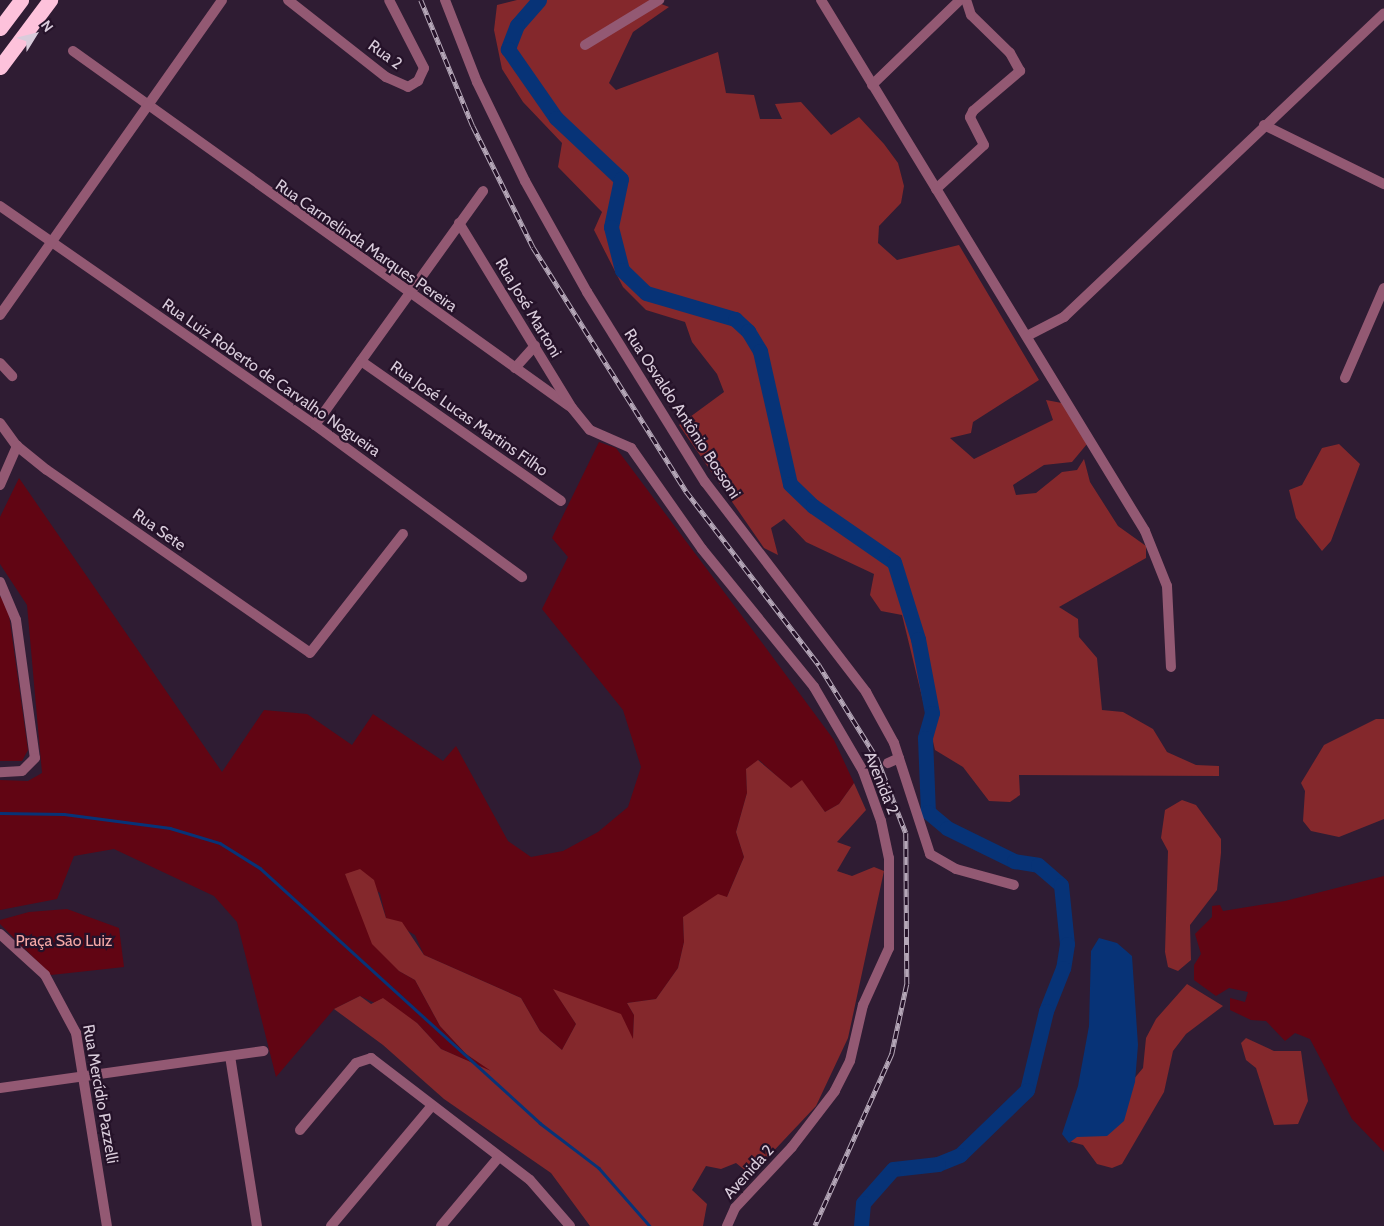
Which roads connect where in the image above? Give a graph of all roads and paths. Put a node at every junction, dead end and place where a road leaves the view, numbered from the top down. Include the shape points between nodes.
1 (21, 0) edge
2 (50, 0) edge
3 (222, 0) edge
4 (288, 0) edge
5 (389, 0) edge
6 (445, 0) edge
7 (659, 0) edge
8 (821, 0) edge
9 (960, 0) edge
10 (966, 0) edge
11 (1384, 13) edge
12 (0, 28) edge
13 (585, 45) dead end
14 (73, 51) dead end
15 (0, 66) edge
16 (872, 85) junction
17 (144, 106) junction
18 (1264, 126) junction
19 (1384, 184) edge
20 (936, 189) junction
21 (484, 191) dead end
22 (0, 206) edge
23 (459, 223) junction
24 (51, 243) junction
25 (1384, 288) edge
26 (408, 294) junction
27 (0, 315) edge
28 (1027, 336) junction
29 (535, 346) junction
30 (361, 361) junction
31 (0, 363) edge
32 (515, 368) junction
33 (12, 376) dead end
34 (1345, 378) dead end
35 (572, 408) junction
36 (0, 423) edge
37 (315, 425) junction
38 (16, 446) junction
39 (0, 485) edge
40 (561, 501) dead end
41 (403, 534) dead end
42 (522, 577) dead end
43 (0, 582) edge
44 (1171, 667) dead end
45 (899, 758) junction
46 (888, 763) tunnel mouth
47 (0, 772) edge
48 (1014, 885) dead end
49 (0, 934) edge
50 (263, 1051) dead end
51 (230, 1056) junction
52 (84, 1076) junction
53 (0, 1088) edge
54 (430, 1107) junction
55 (300, 1130) dead end
56 (498, 1158) junction
57 (564, 1223) edge
58 (107, 1226) edge
59 (257, 1226) edge
60 (330, 1226) edge
61 (441, 1226) edge
62 (727, 1226) edge

1 - 12 highway
2 - 15 highway
3 - 17 street
4 - 5 street, Rua 2 via 386,76 408,86 418,81 424,68
6 - 45 street, Rua Osvaldo Antônio Bossoni via 521,172 587,292 705,482 866,692
7 - 13 street
8 - 16 street
9 - 16 street
10 - 20 street via 967,9 1010,52 1020,71 973,111 970,117 984,145
11 - 18 street
14 - 17 street, Rua Carmelinda Marques Pereira
16 - 20 street
17 - 24 street
17 - 26 street, Rua Carmelinda Marques Pereira
18 - 19 street
18 - 28 street via 1064,317
20 - 28 street
21 - 23 street
22 - 24 street, Rua Luiz Roberto de Carvalho Nogueira
23 - 26 street
23 - 29 street, Rua José Martoni
24 - 27 street
24 - 37 street, Rua Luiz Roberto de Carvalho Nogueira
25 - 34 street
26 - 30 street
26 - 32 street, Rua Carmelinda Marques Pereira
28 - 44 street via 1155,551 1167,586
29 - 32 street
29 - 35 street, Rua José Martoni
30 - 37 street
30 - 40 street, Rua José Lucas Martins Filho
31 - 33 street
32 - 35 street, Rua Carmelinda Marques Pereira
35 - 62 street, Avenida 2 via 590,430 630,448 702,549 814,687 867,770 889,858 889,948 863,1005 850,1061 835,1091 792,1147 735,1208
36 - 38 street, Rua Sete
37 - 42 street, Rua Luiz Roberto de Carvalho Nogueira
38 - 39 street
38 - 41 street, Rua Sete via 310,653
43 - 47 street via 16,620 34,748 32,766
45 - 46 street
45 - 48 street, Rua Osvaldo Antônio Bossoni via 930,854 956,869
49 - 52 street, Rua Mercídio Pazzelli via 45,975 65,1005
50 - 51 street
51 - 52 street
51 - 59 street
52 - 53 street
52 - 58 street, Rua Mercídio Pazzelli
54 - 55 street via 380,1064 362,1059
54 - 56 street
54 - 60 street
56 - 57 street via 541,1190
56 - 61 street

